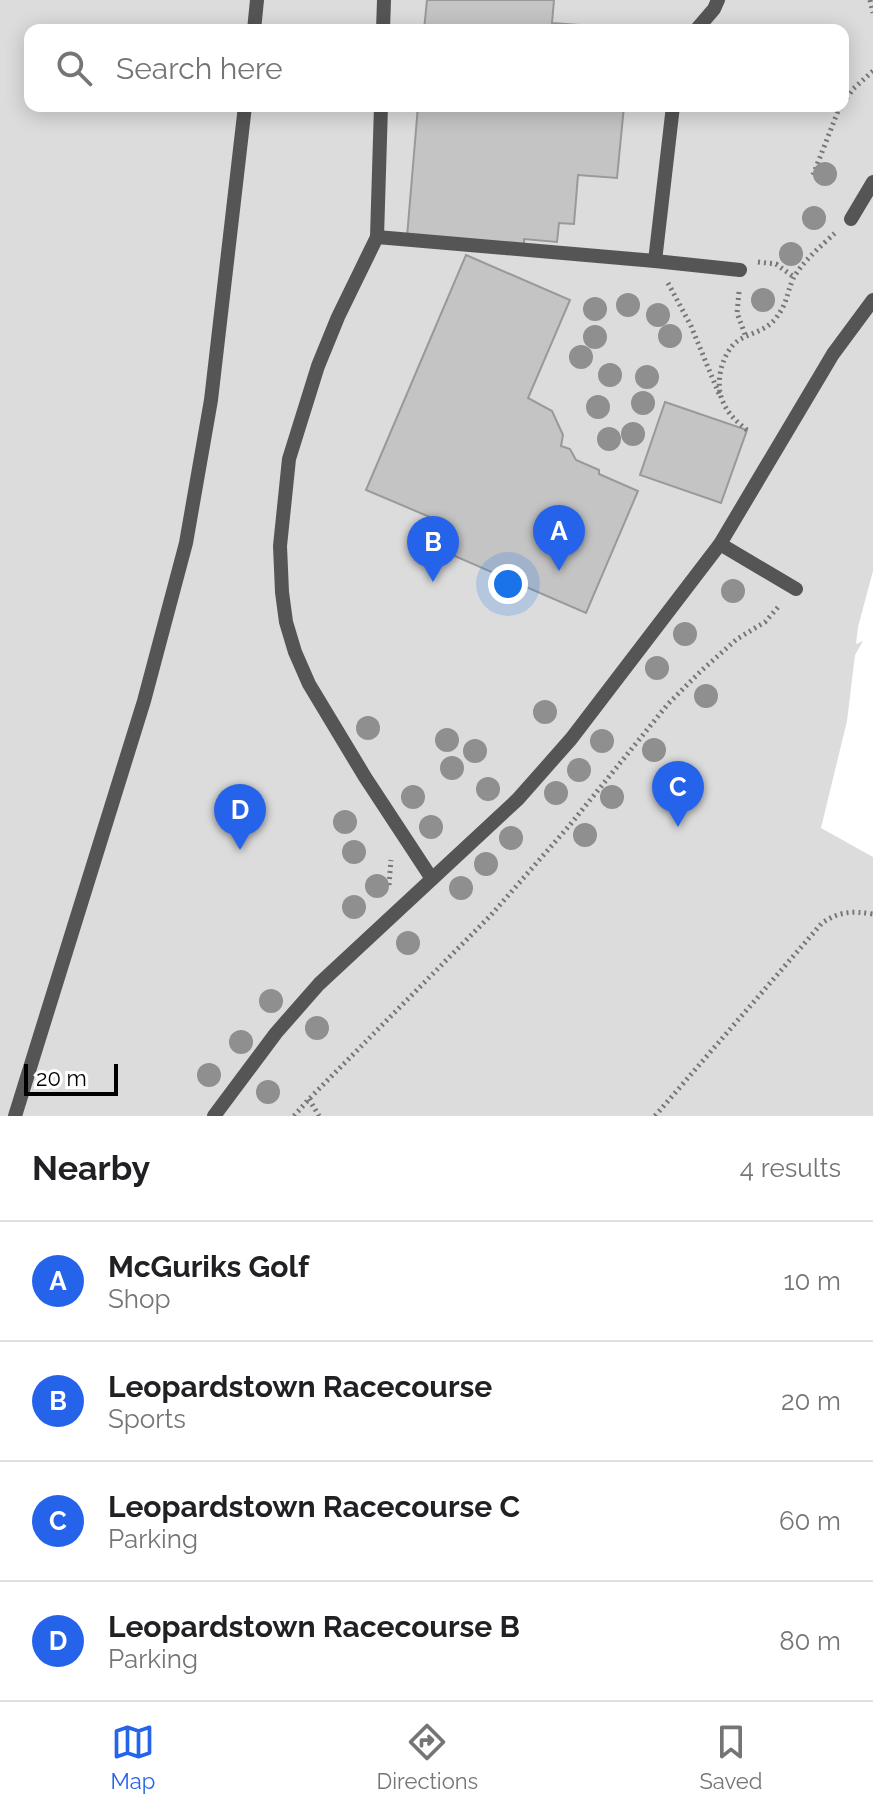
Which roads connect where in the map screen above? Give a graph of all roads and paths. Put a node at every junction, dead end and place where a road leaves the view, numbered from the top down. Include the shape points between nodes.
1 (257, 0) edge
2 (384, 0) edge
3 (718, 0) edge
4 (870, 0) edge
5 (873, 13) edge
6 (255, 24) edge
7 (383, 24) edge
8 (701, 24) edge
9 (873, 71) edge
10 (849, 94) edge
11 (244, 112) edge
12 (381, 112) edge
13 (672, 112) edge
14 (839, 112) edge
15 (813, 175) dead end
16 (873, 182) edge
17 (851, 219) joint
18 (377, 237) junction
19 (655, 261) junction
20 (776, 264) dead end
21 (740, 270) joint
22 (794, 277) junction
23 (873, 300) edge
24 (746, 337) junction
25 (721, 399) junction
26 (747, 430) dead end
27 (720, 544) junction
28 (796, 589) joint
29 (390, 858) dead end
30 (432, 879) junction
31 (386, 892) dead end
32 (873, 914) edge
33 (309, 1099) junction
34 (15, 1116) edge
35 (214, 1116) edge
36 (294, 1116) edge
37 (319, 1116) edge
38 (655, 1116) edge

1 - 6 lane
2 - 7 lane
3 - 8 lane
4 - 5 path
9 - 10 path
11 - 34 lane via 211,400 186,543 144,701
12 - 18 lane
13 - 19 lane
14 - 15 path
16 - 17 lane
17 - 22 path
18 - 19 lane
18 - 30 lane via 323,354 289,459 280,546 282,592 286,622 309,684
19 - 21 lane
19 - 25 path via 691,326
20 - 22 path
21 - 24 path via 737,313
22 - 24 path via 787,303 772,323
23 - 27 lane via 833,354
24 - 25 path via 727,352
25 - 26 path
27 - 28 lane
27 - 30 lane via 571,739 518,799
28 - 33 path via 668,704 491,915
29 - 31 path
30 - 35 lane via 311,993
32 - 38 path via 849,910 822,923
33 - 36 path
33 - 37 path

